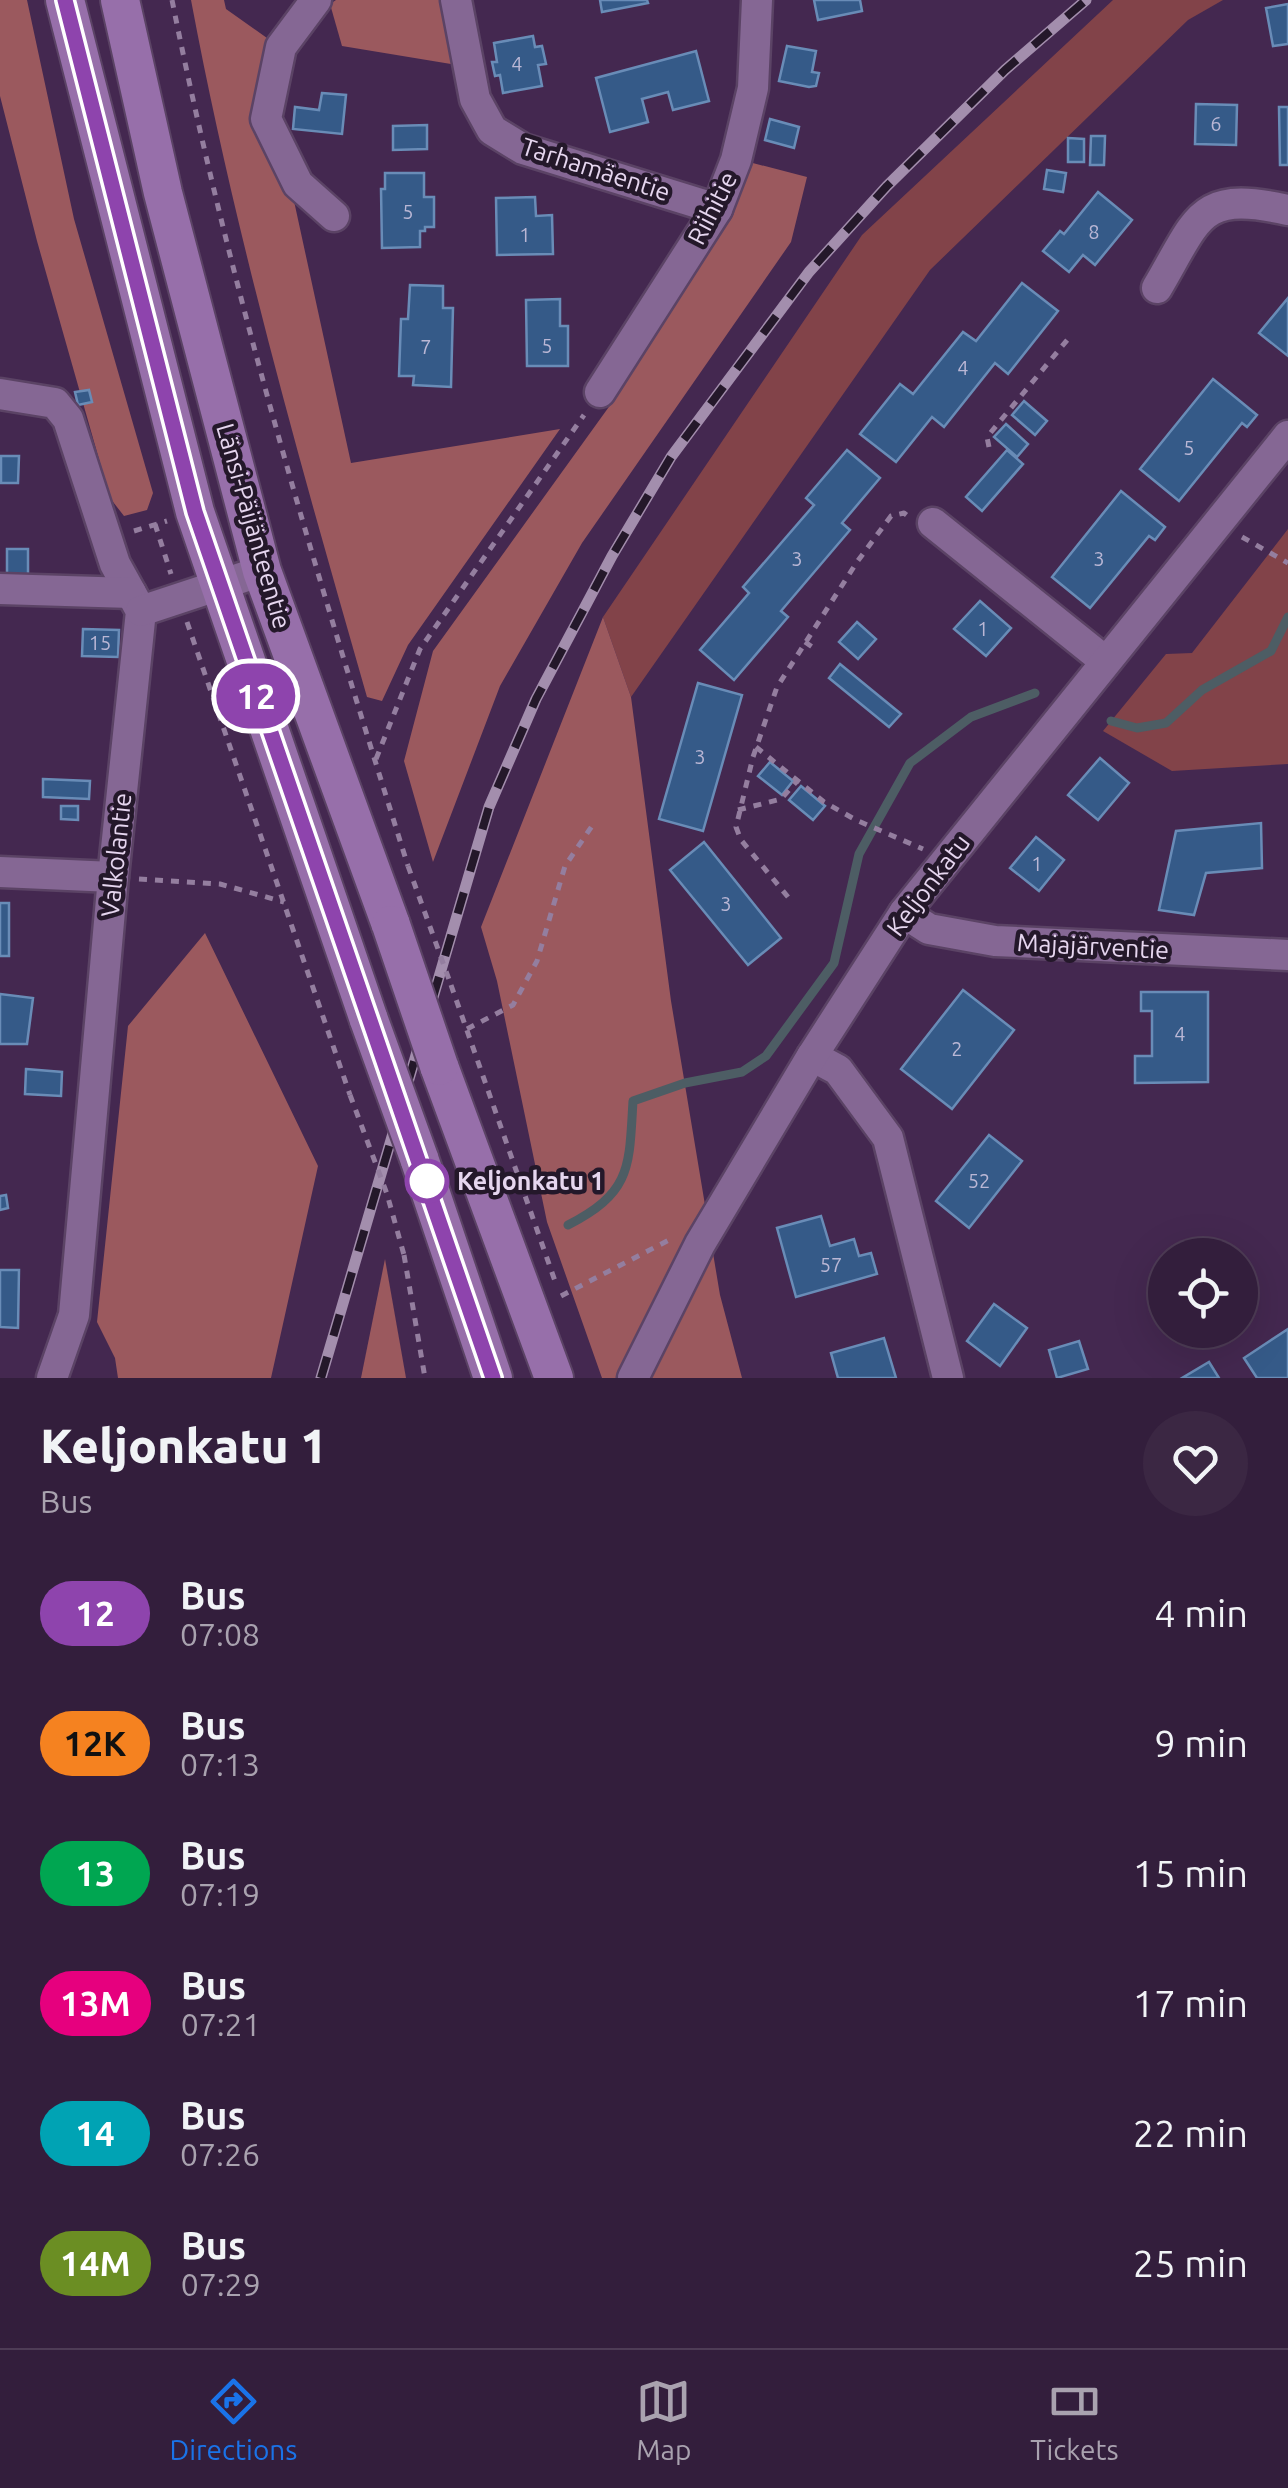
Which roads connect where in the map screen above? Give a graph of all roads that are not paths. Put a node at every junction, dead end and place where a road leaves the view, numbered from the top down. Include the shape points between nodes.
1 (65, 0) edge
2 (120, 0) edge
3 (316, 0) edge
4 (456, 0) edge
5 (757, 0) edge
6 (717, 209) junction
7 (1288, 210) edge
8 (334, 216) dead end
9 (1157, 288) dead end
10 (600, 392) road end
11 (0, 394) edge
12 (1288, 436) edge
13 (923, 522) road end
14 (262, 571) junction
15 (218, 585) junction
16 (0, 589) edge
17 (136, 602) junction
18 (1105, 661) junction
19 (0, 872) edge
20 (113, 877) junction
21 (904, 913) junction
22 (1288, 955) edge
23 (812, 1056) junction
24 (52, 1378) edge
25 (493, 1378) edge
26 (554, 1378) edge
27 (633, 1378) edge
28 (948, 1378) edge

1 - 15 main road, Länsi-Päijänteentie
2 - 14 main road, Länsi-Päijänteentie
3 - 8 street via 281,48 266,119 298,184
4 - 6 street, Tarhamäentie via 476,99 492,130 523,149
5 - 6 street, Riihitie via 753,88
6 - 10 street, Riihitie
7 - 9 street via 1227,202 1208,210
11 - 17 street via 55,404 68,419 115,564
12 - 18 street, Keljonkatu
13 - 18 street
14 - 15 street
14 - 26 main road, Länsi-Päijänteentie, bridge
15 - 17 street
15 - 25 main road, Länsi-Päijänteentie, bridge
16 - 17 street
17 - 20 street, Valkolantie
18 - 21 street, Keljonkatu
19 - 20 street
20 - 24 street, Valkolantie via 74,1315
21 - 22 street, Majajärventie via 930,929 994,941
21 - 23 street, Keljonkatu
23 - 27 street, Keljonkatu via 700,1244
23 - 28 street via 838,1070 888,1138

